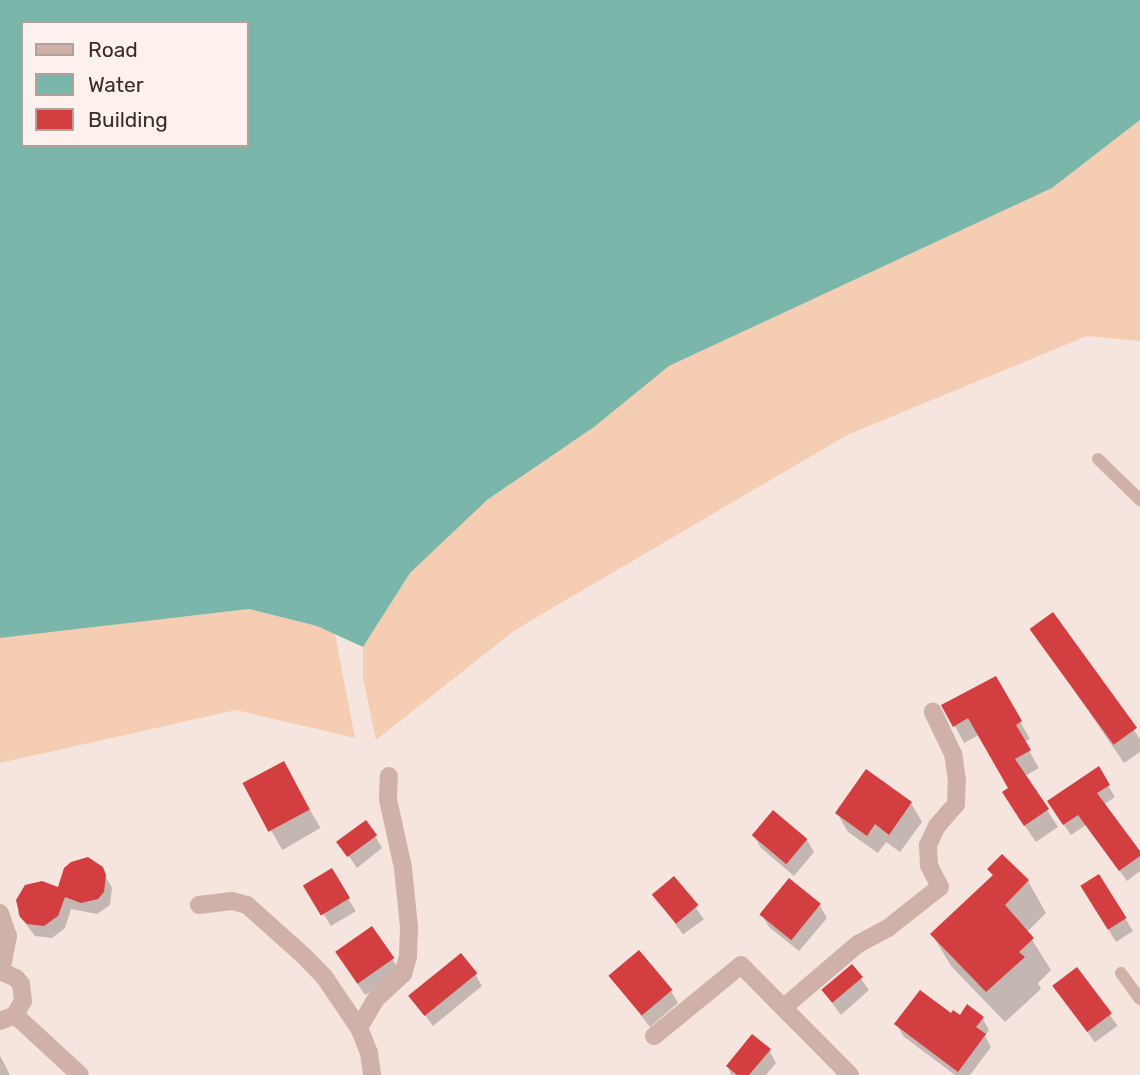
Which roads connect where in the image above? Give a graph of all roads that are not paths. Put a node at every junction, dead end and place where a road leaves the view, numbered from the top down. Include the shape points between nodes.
1 (1098, 459) dead end
2 (1140, 500) edge
3 (933, 712) dead end
4 (389, 776) dead end
5 (199, 905) dead end
6 (0, 913) edge
7 (1, 971) edge
8 (1121, 973) dead end
9 (1140, 999) edge
10 (784, 1007) junction
11 (8, 1018) edge
12 (359, 1028) junction
13 (654, 1036) dead end
14 (68, 1069) edge
15 (80, 1075) edge
16 (372, 1075) edge
17 (850, 1075) edge

1 - 2 lane
3 - 10 street via 953,754 957,781 956,804 928,845 929,865 940,887 888,928 858,944
4 - 12 street via 388,799 403,868 408,956 402,974 376,999
5 - 12 street via 232,901 247,905 325,978
6 - 7 street via 8,936
7 - 11 street via 21,984 23,1001
8 - 9 lane
10 - 13 street via 741,965
10 - 17 street
11 - 14 street
12 - 16 street
14 - 15 street

